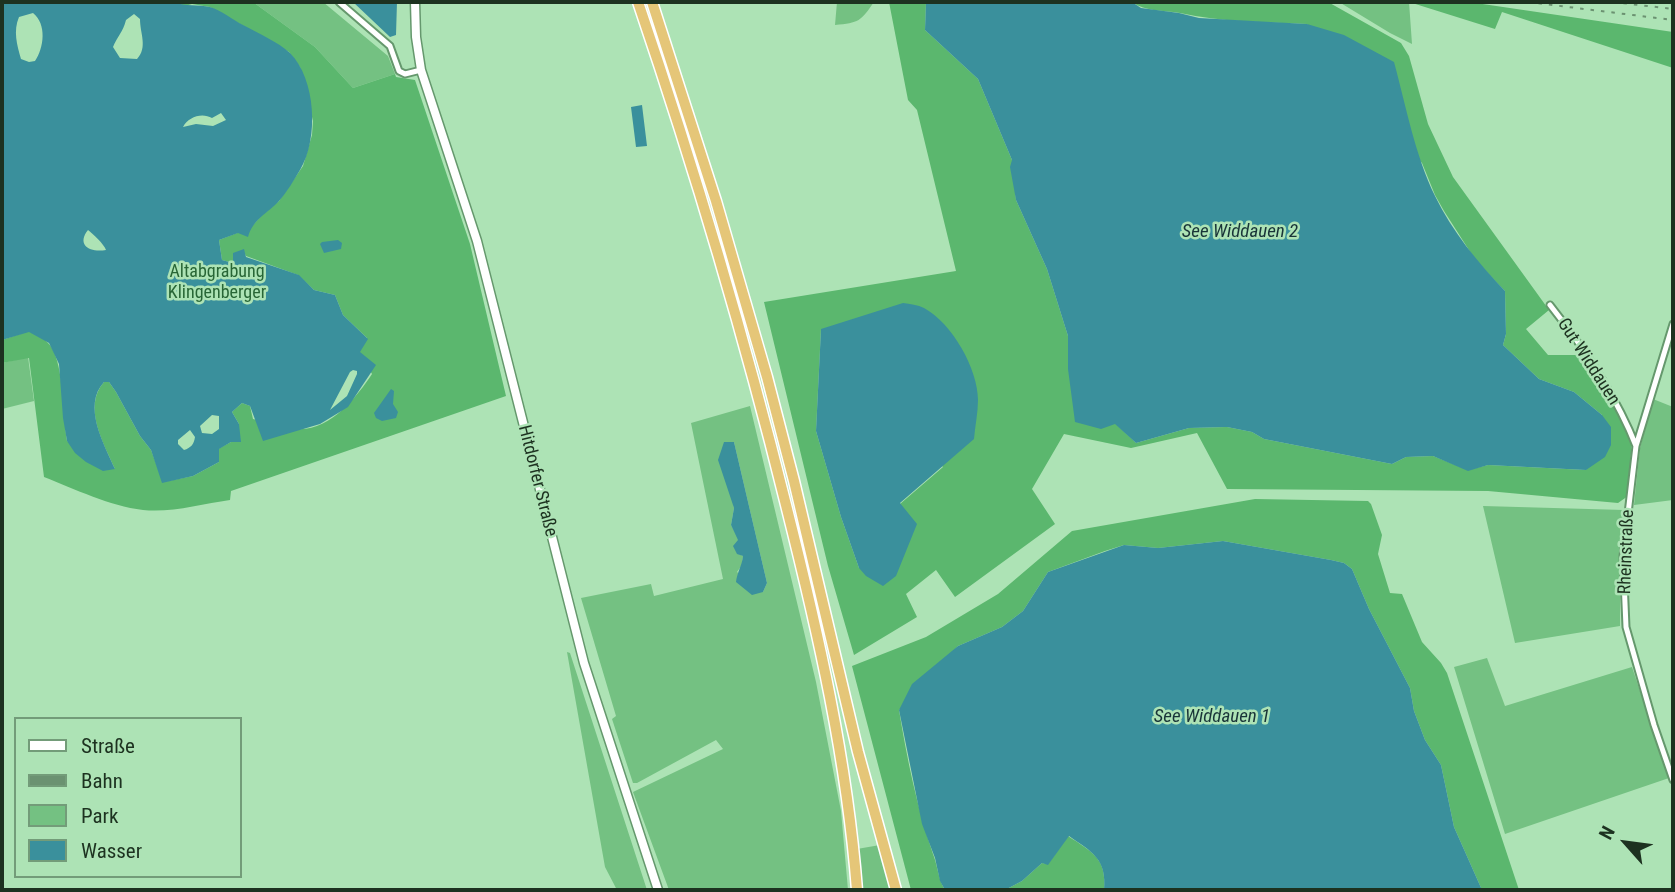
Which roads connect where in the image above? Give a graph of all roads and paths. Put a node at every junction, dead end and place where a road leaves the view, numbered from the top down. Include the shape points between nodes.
1 (340, 2) edge
2 (415, 2) edge
3 (638, 2) edge
4 (652, 2) edge
5 (420, 65) junction
6 (1550, 305) dead end
7 (1673, 324) edge
8 (1643, 417) junction
9 (1626, 420) junction
10 (1636, 446) junction
11 (1673, 780) edge
12 (658, 890) edge
13 (857, 890) edge
14 (896, 890) edge

1 - 5 street via 390,46 399,71 405,74
2 - 5 main road, Hitdorfer Straße
3 - 13 highway via 724,273 807,588 847,786
4 - 14 highway via 767,377
5 - 12 main road, Hitdorfer Straße via 477,241 584,663
6 - 9 street, Gut Widdauen
7 - 8 street, Rheinstraße
8 - 9 street, Gut Widdauen
8 - 10 street, Rheinstraße
9 - 10 street, Gut Widdauen
10 - 11 street, Rheinstraße via 1623,556 1626,627

